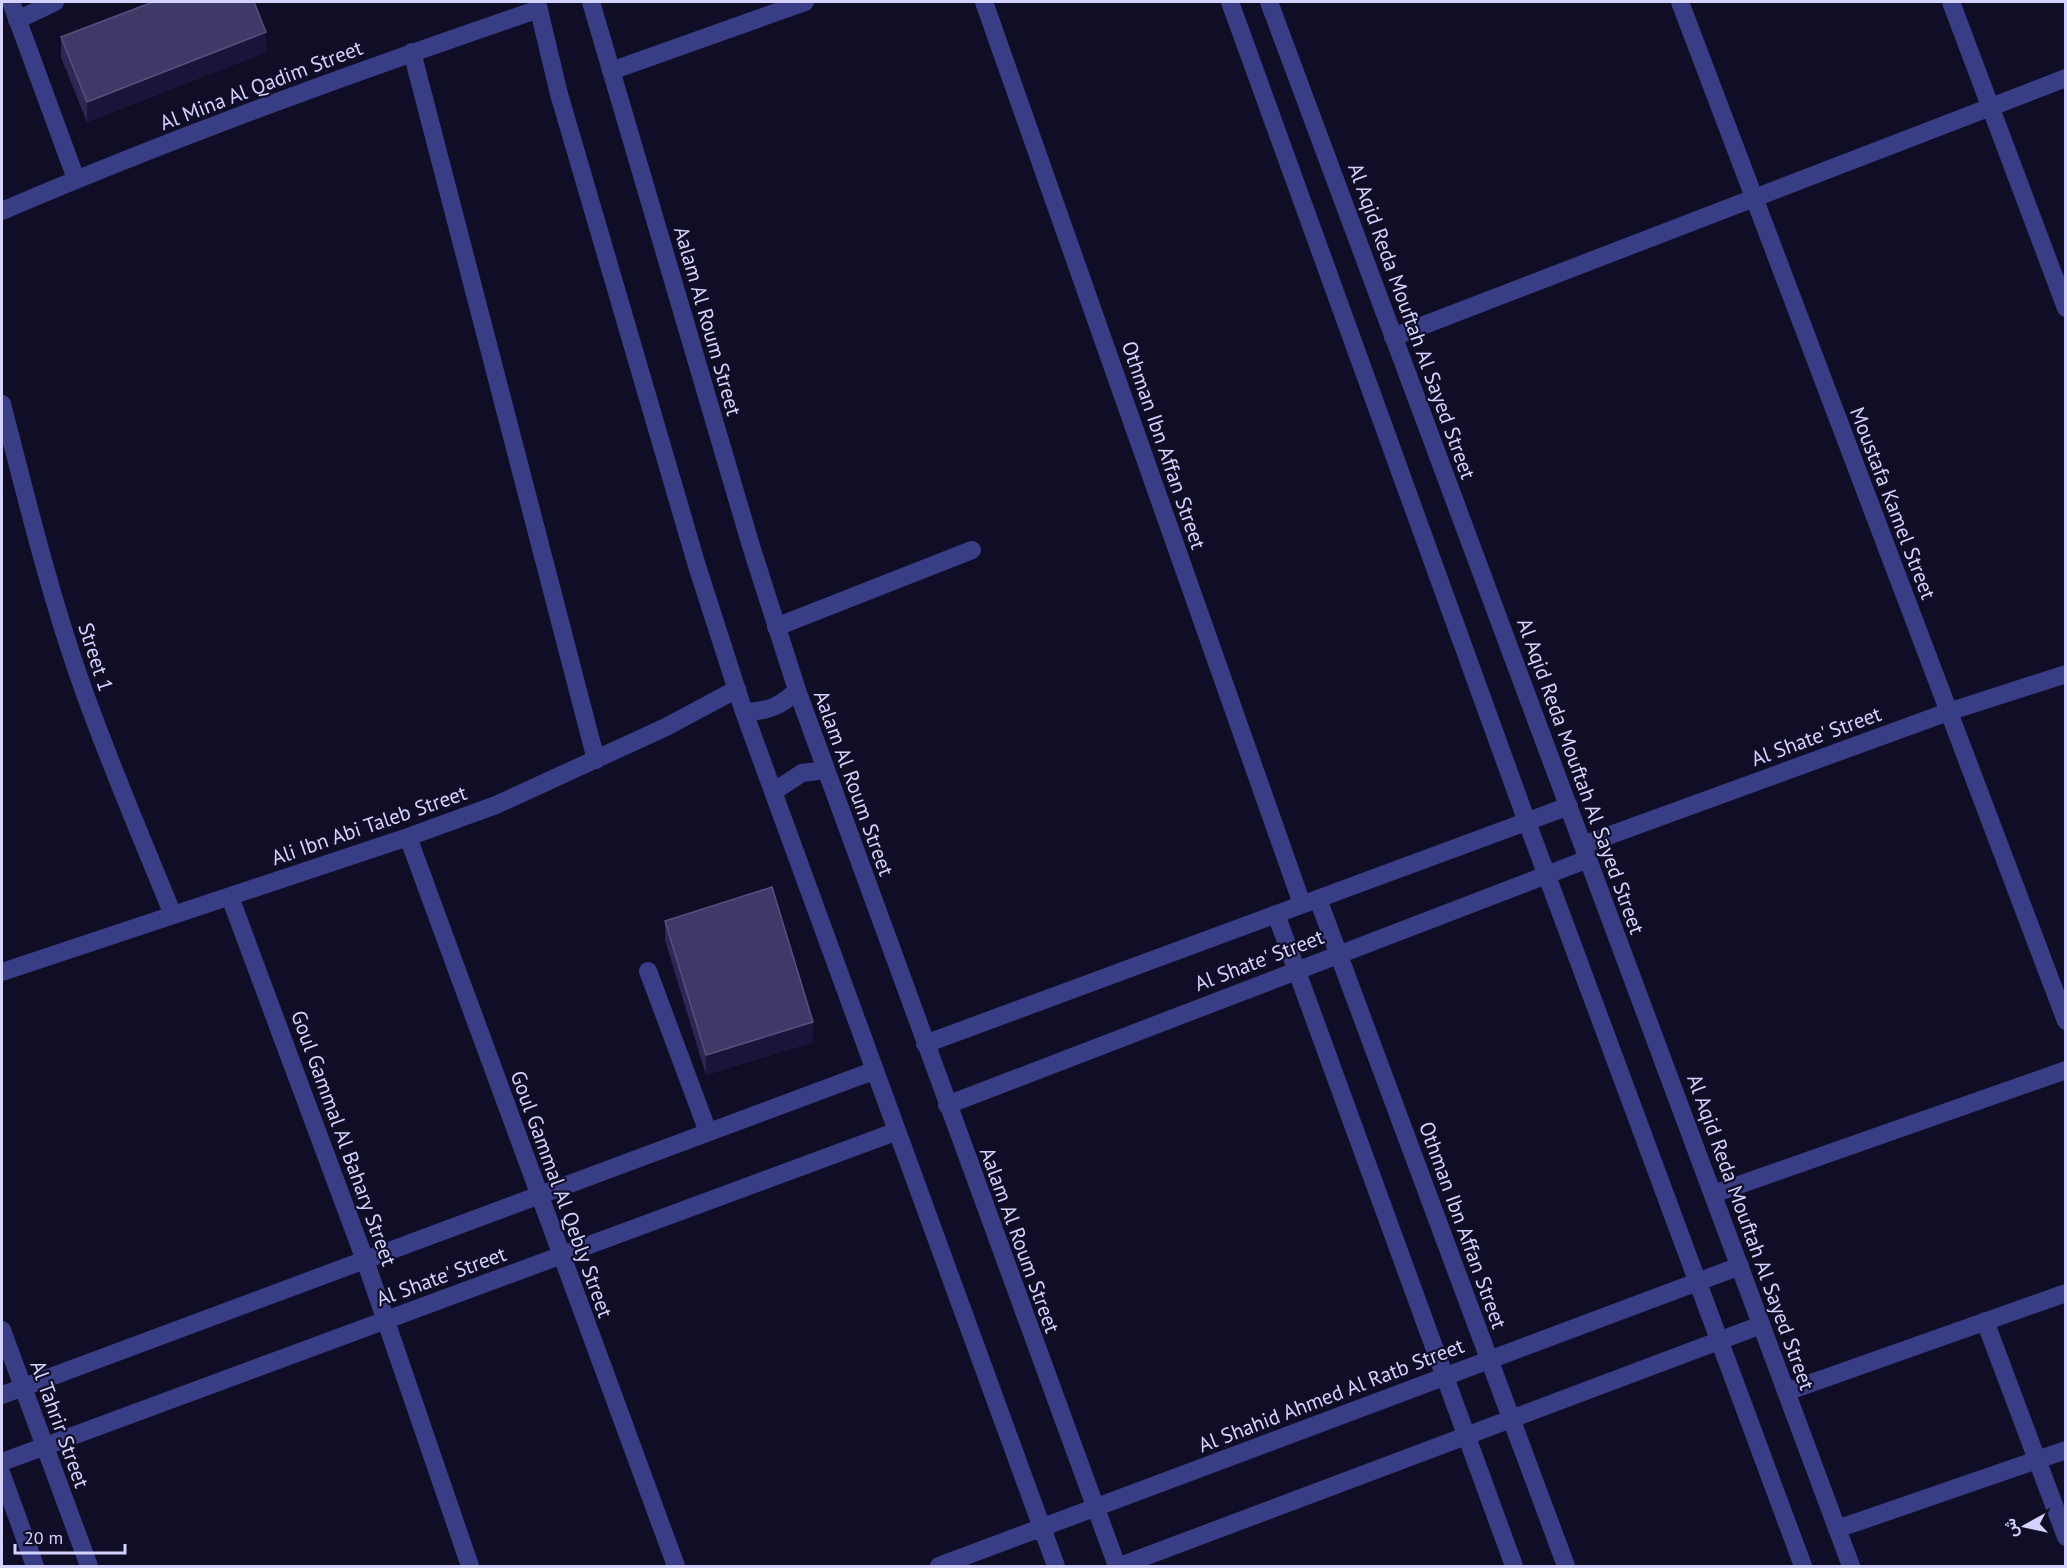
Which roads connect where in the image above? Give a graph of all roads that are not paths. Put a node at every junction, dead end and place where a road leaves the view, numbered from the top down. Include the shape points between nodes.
1 (11, 2) edge
2 (55, 2) edge
3 (591, 2) edge
4 (805, 2) edge
5 (984, 2) edge
6 (1230, 2) edge
7 (1269, 2) edge
8 (1680, 2) edge
9 (1951, 2) edge
10 (538, 5) edge
11 (17, 20) junction
12 (412, 52) junction
13 (611, 71) junction
14 (2066, 78) edge
15 (1990, 107) junction
16 (76, 179) junction
17 (1754, 199) junction
18 (2, 211) edge
19 (2066, 308) edge
20 (1394, 337) junction
21 (2, 405) edge
22 (972, 550) dead end
23 (776, 627) junction
24 (2066, 674) edge
25 (738, 689) junction
26 (797, 690) junction
27 (744, 712) junction
28 (1948, 712) junction
29 (596, 760) junction
30 (825, 770) junction
31 (773, 792) junction
32 (1569, 806) junction
33 (1527, 822) junction
34 (408, 837) junction
35 (1585, 852) junction
36 (1547, 874) junction
37 (230, 897) junction
38 (1310, 902) junction
39 (173, 915) junction
40 (1276, 915) junction
41 (1338, 954) junction
42 (1296, 970) junction
43 (648, 971) dead end
44 (2, 972) edge
45 (2066, 1021) edge
46 (925, 1044) junction
47 (2066, 1070) edge
48 (873, 1071) junction
49 (947, 1104) junction
50 (708, 1132) junction
51 (896, 1132) junction
52 (1713, 1194) junction
53 (538, 1195) junction
54 (560, 1256) junction
55 (365, 1260) junction
56 (1740, 1266) junction
57 (1697, 1281) junction
58 (2066, 1293) edge
59 (386, 1320) junction
60 (1985, 1321) junction
61 (1761, 1325) junction
62 (2, 1330) edge
63 (1719, 1341) junction
64 (1489, 1360) junction
65 (1445, 1377) junction
66 (23, 1387) junction
67 (1786, 1392) junction
68 (2, 1395) edge
69 (1511, 1419) junction
70 (1467, 1436) junction
71 (45, 1446) junction
72 (2066, 1450) edge
73 (2037, 1460) junction
74 (2, 1462) edge
75 (2, 1476) edge
76 (1095, 1508) junction
77 (1041, 1528) junction
78 (1837, 1529) junction
79 (2066, 1537) edge
80 (35, 1566) edge
81 (89, 1566) edge
82 (470, 1566) edge
83 (676, 1566) edge
84 (939, 1566) edge
85 (1056, 1566) edge
86 (1119, 1566) edge
87 (1514, 1566) edge
88 (1566, 1566) edge
89 (1803, 1566) edge
90 (1851, 1566) edge

1 - 11 street
2 - 11 street
3 - 13 street, Aalam Al Roum Street
4 - 13 street
5 - 38 street, Othman Ibn Affan Street
6 - 33 street
7 - 20 street, Al Aqid Reda Mouftah Al Sayed Street
8 - 17 street, Moustafa Kamel Street
9 - 15 street
10 - 12 street, Al Mina Al Qadim Street
10 - 25 street via 559,94
11 - 16 street
12 - 16 street, Al Mina Al Qadim Street
12 - 29 street
13 - 23 street, Aalam Al Roum Street
14 - 15 street
15 - 17 street
15 - 19 street
16 - 18 street, Al Mina Al Qadim Street
17 - 20 street
17 - 28 street, Moustafa Kamel Street
20 - 32 street, Al Aqid Reda Mouftah Al Sayed Street
21 - 39 street, Street 1 via 78,675
22 - 23 street
23 - 26 street, Aalam Al Roum Street
24 - 28 street, Al Shate' Street
25 - 27 street
25 - 29 street, Ali Ibn Abi Taleb Street
26 - 27 street via 778,706
26 - 30 street, Aalam Al Roum Street
27 - 31 street
28 - 35 street, Al Shate' Street
28 - 45 street, Moustafa Kamel Street
29 - 34 street, Ali Ibn Abi Taleb Street via 496,805
30 - 31 street via 802,773
30 - 46 street, Aalam Al Roum Street
31 - 48 street
32 - 33 street, Al Shate' Street
32 - 35 street, Al Aqid Reda Mouftah Al Sayed Street
33 - 36 street
33 - 38 street, Al Shate' Street
34 - 37 street, Ali Ibn Abi Taleb Street
34 - 53 street, Goul Gammal Al Qebly Street
35 - 36 street, Al Shate' Street
35 - 52 street, Al Aqid Reda Mouftah Al Sayed Street
36 - 41 street, Al Shate' Street
36 - 57 street
37 - 39 street, Ali Ibn Abi Taleb Street
37 - 55 street, Goul Gammal Al Bahary Street
38 - 40 street, Al Shate' Street
38 - 41 street, Othman Ibn Affan Street
39 - 44 street, Ali Ibn Abi Taleb Street
40 - 42 street
40 - 46 street, Al Shate' Street
41 - 42 street, Al Shate' Street
41 - 64 street, Othman Ibn Affan Street
42 - 49 street, Al Shate' Street
42 - 65 street
43 - 50 street
46 - 49 street, Aalam Al Roum Street
47 - 52 street
48 - 50 street, Al Shate' Street
48 - 51 street
49 - 76 street, Aalam Al Roum Street
50 - 53 street, Al Shate' Street
51 - 54 street, Al Shate' Street
51 - 77 street
52 - 56 street, Al Aqid Reda Mouftah Al Sayed Street
53 - 54 street, Goul Gammal Al Qebly Street
53 - 55 street, Al Shate' Street
54 - 59 street, Al Shate' Street
54 - 83 street, Goul Gammal Al Qebly Street
55 - 59 street, Goul Gammal Al Bahary Street
55 - 66 street, Al Shate' Street
56 - 57 street, Al Shahid Ahmed Al Ratb Street
56 - 61 street, Al Aqid Reda Mouftah Al Sayed Street
57 - 63 street
57 - 64 street, Al Shahid Ahmed Al Ratb Street
58 - 60 street
59 - 71 street, Al Shate' Street
59 - 82 street, Goul Gammal Al Bahary Street
60 - 67 street
60 - 73 street
61 - 63 street
61 - 67 street, Al Aqid Reda Mouftah Al Sayed Street
62 - 66 street, Al Tahrir Street
63 - 69 street
63 - 89 street
64 - 65 street, Al Shahid Ahmed Al Ratb Street
64 - 69 street, Othman Ibn Affan Street
65 - 70 street
65 - 76 street, Al Shahid Ahmed Al Ratb Street
66 - 68 street, Al Shate' Street
66 - 71 street, Al Tahrir Street
67 - 78 street, Al Aqid Reda Mouftah Al Sayed Street
69 - 70 street
69 - 88 street, Othman Ibn Affan Street
70 - 86 street
70 - 87 street
71 - 74 street, Al Shate' Street
71 - 81 street, Al Tahrir Street
72 - 73 street
73 - 78 street
73 - 79 street
75 - 80 street
76 - 77 street, Al Shahid Ahmed Al Ratb Street
76 - 86 street, Aalam Al Roum Street
77 - 84 street, Al Shahid Ahmed Al Ratb Street
77 - 85 street
78 - 90 street, Al Aqid Reda Mouftah Al Sayed Street

